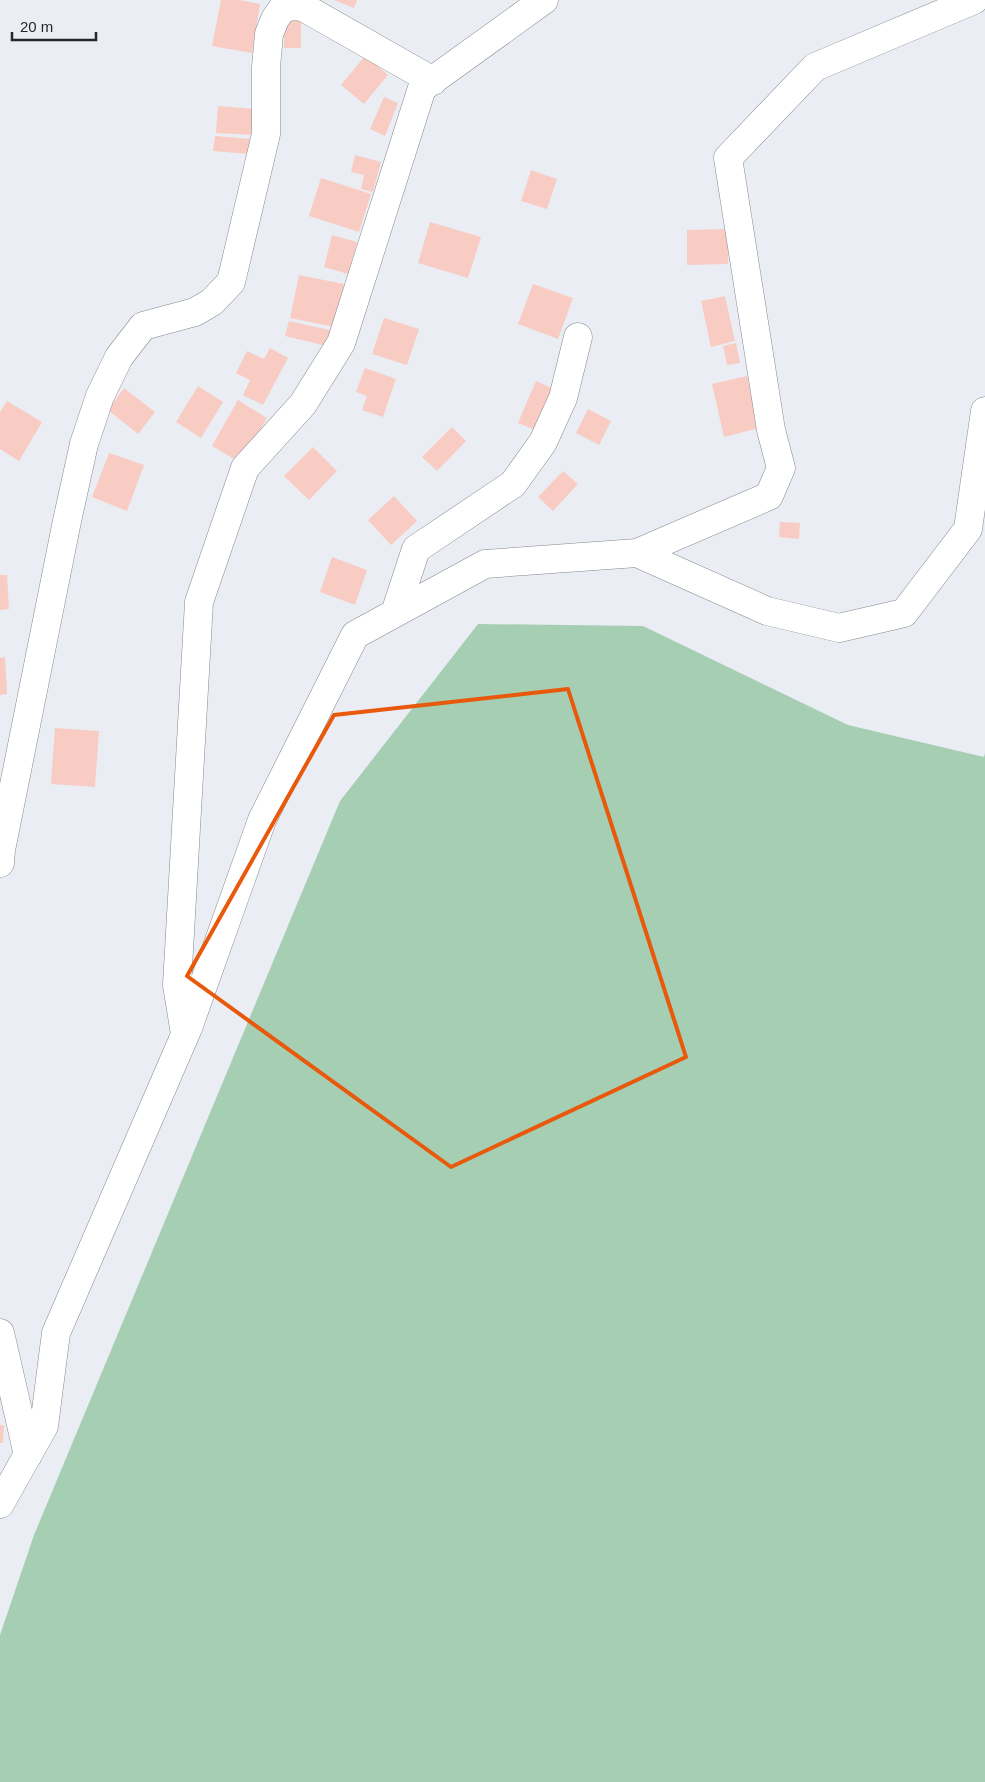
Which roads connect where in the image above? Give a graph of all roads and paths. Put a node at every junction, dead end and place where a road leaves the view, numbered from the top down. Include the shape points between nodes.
1 (544, 0) edge
2 (974, 0) edge
3 (433, 80) junction
4 (578, 337) dead end
5 (985, 411) edge
6 (637, 553) junction
7 (395, 613) junction
8 (0, 863) edge
9 (185, 1034) junction
10 (0, 1333) edge
11 (28, 1455) junction
12 (0, 1504) edge

1 - 3 street
2 - 6 street via 815,68 728,158 771,430 781,468 769,496
3 - 8 street via 303,7 282,9 275,19 269,34 266,67 266,134 231,282 212,302 195,312 143,326 119,357 100,396 84,444
3 - 9 street via 422,88 342,343 303,404 244,468 199,602 177,985
4 - 7 street via 563,398 543,442 513,484 416,549
5 - 6 street via 968,529 904,613 839,628 767,611
6 - 7 street via 485,564
7 - 9 street via 355,635 266,812
9 - 11 street via 56,1333 44,1426
10 - 11 street
11 - 12 street

